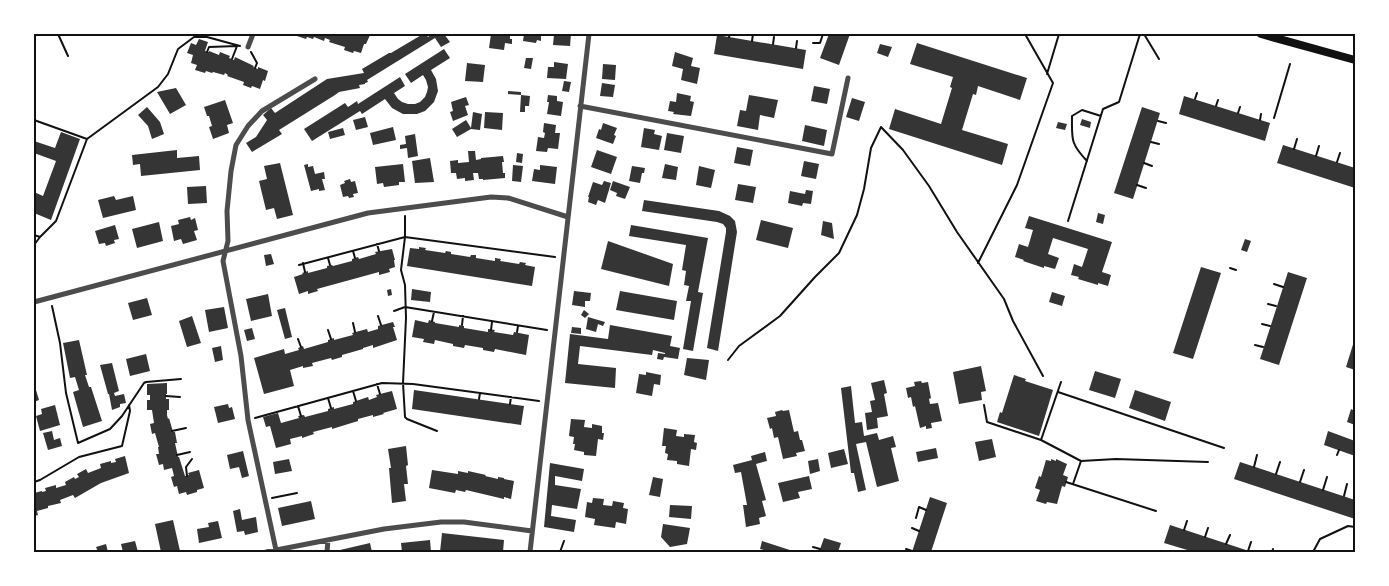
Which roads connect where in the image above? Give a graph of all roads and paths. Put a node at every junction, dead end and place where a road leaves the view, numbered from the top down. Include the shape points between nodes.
1 (39, 34) edge
2 (58, 34) edge
3 (253, 34) edge
4 (589, 34) edge
5 (753, 34) edge
6 (823, 34) edge
7 (1025, 34) edge
8 (1059, 34) edge
9 (1140, 34) edge
10 (1144, 34) edge
11 (1260, 34) edge
12 (34, 36) edge
13 (774, 37) dead end
14 (752, 41) dead end
15 (797, 41) dead end
16 (820, 43) junction
17 (773, 44) dead end
18 (814, 44) dead end
19 (237, 46) junction
20 (248, 47) junction
21 (824, 47) dead end
22 (796, 48) dead end
23 (207, 52) dead end
24 (68, 56) dead end
25 (232, 59) dead end
26 (1158, 59) dead end
27 (1355, 60) edge
28 (1290, 64) dead end
29 (255, 68) dead end
30 (1047, 74) junction
31 (848, 78) dead end
32 (315, 79) dead end
33 (1197, 93) dead end
34 (1195, 99) dead end
35 (1218, 100) dead end
36 (580, 106) junction
37 (1216, 106) dead end
38 (1240, 107) dead end
39 (1238, 113) dead end
40 (1262, 114) dead end
41 (1101, 116) junction
42 (1274, 118) dead end
43 (34, 120) edge
44 (1260, 120) dead end
45 (1158, 121) dead end
46 (1166, 123) dead end
47 (87, 139) junction
48 (1297, 139) dead end
49 (1151, 142) dead end
50 (1159, 144) dead end
51 (1319, 146) dead end
52 (1294, 149) dead end
53 (1340, 153) dead end
54 (1316, 156) dead end
55 (1087, 161) junction
56 (1338, 162) dead end
57 (1144, 164) dead end
58 (1152, 166) dead end
59 (1137, 185) dead end
60 (1146, 188) dead end
61 (405, 208) junction
62 (568, 217) junction
63 (1068, 222) dead end
64 (34, 235) edge
65 (40, 237) junction
66 (405, 237) junction
67 (377, 244) junction
68 (34, 245) edge
69 (353, 250) junction
70 (225, 251) junction
71 (379, 251) dead end
72 (328, 257) junction
73 (355, 258) dead end
74 (563, 258) junction
75 (303, 263) junction
76 (978, 263) junction
77 (299, 265) dead end
78 (330, 265) dead end
79 (1230, 268) dead end
80 (1236, 270) dead end
81 (305, 272) dead end
82 (1274, 284) dead end
83 (1283, 286) dead end
84 (50, 297) junction
85 (34, 302) edge
86 (1268, 304) dead end
87 (1276, 306) dead end
88 (405, 307) junction
89 (394, 311) dead end
90 (434, 312) junction
91 (378, 316) dead end
92 (463, 316) junction
93 (432, 321) dead end
94 (492, 321) junction
95 (353, 323) dead end
96 (1262, 324) dead end
97 (381, 325) dead end
98 (462, 325) dead end
99 (518, 326) junction
100 (1270, 326) dead end
101 (328, 330) dead end
102 (491, 330) dead end
103 (355, 332) dead end
104 (517, 332) dead end
105 (554, 332) junction
106 (298, 339) dead end
107 (331, 339) dead end
108 (1256, 345) dead end
109 (300, 347) dead end
110 (1263, 347) dead end
111 (728, 360) dead end
112 (1043, 376) dead end
113 (181, 379) dead end
114 (1061, 382) dead end
115 (403, 383) junction
116 (377, 384) junction
117 (429, 386) junction
118 (454, 390) junction
119 (352, 391) junction
120 (428, 392) dead end
121 (1058, 392) junction
122 (480, 393) junction
123 (380, 394) dead end
124 (166, 396) dead end
125 (454, 396) dead end
126 (180, 397) dead end
127 (511, 397) junction
128 (328, 398) junction
129 (479, 399) dead end
130 (356, 401) dead end
131 (547, 402) junction
132 (510, 404) dead end
133 (129, 405) junction
134 (298, 406) junction
135 (984, 406) dead end
136 (331, 408) dead end
137 (301, 416) dead end
138 (248, 420) junction
139 (186, 428) dead end
140 (172, 431) dead end
141 (437, 431) dead end
142 (1041, 440) junction
143 (1224, 448) dead end
144 (1339, 450) dead end
145 (190, 452) dead end
146 (177, 455) dead end
147 (1257, 455) dead end
148 (1337, 455) dead end
149 (192, 459) dead end
150 (1081, 461) junction
151 (1208, 462) dead end
152 (1280, 462) dead end
153 (1254, 467) dead end
154 (1304, 470) dead end
155 (1276, 474) dead end
156 (187, 476) dead end
157 (1327, 477) dead end
158 (34, 482) edge
159 (1066, 482) dead end
160 (1300, 482) dead end
161 (1073, 484) junction
162 (1348, 484) dead end
163 (1323, 490) dead end
164 (297, 492) dead end
165 (1344, 496) dead end
166 (265, 499) junction
167 (926, 510) dead end
168 (1156, 511) dead end
169 (916, 518) dead end
170 (1187, 521) dead end
171 (1355, 527) edge
172 (912, 528) dead end
173 (1208, 528) dead end
174 (1184, 530) dead end
175 (919, 531) dead end
176 (532, 532) junction
177 (1230, 535) dead end
178 (1206, 537) dead end
179 (328, 540) junction
180 (564, 542) dead end
181 (1251, 542) dead end
182 (1226, 544) dead end
183 (813, 547) dead end
184 (820, 549) dead end
185 (906, 549) dead end
186 (276, 550) junction
187 (912, 551) edge
188 (1248, 551) dead end
189 (266, 552) edge
190 (327, 552) edge
191 (530, 552) edge
192 (560, 552) edge
193 (1313, 552) edge

1 - 12 path
2 - 24 path
3 - 20 street
4 - 36 street
5 - 14 path
6 - 16 path
7 - 30 path
8 - 30 path
9 - 41 path via 1118,102 1103,108
10 - 26 path
11 - 27 main road
13 - 17 path
15 - 22 path
16 - 18 path
16 - 21 path
19 - 20 path
19 - 23 path via 209,47
19 - 25 path
19 - 47 path via 207,37 194,37 178,49 168,74 158,87
20 - 29 path via 257,63
28 - 42 path
30 - 76 path via 1053,83 1017,184
31 - 36 street via 832,154
32 - 70 street via 262,111 236,145
33 - 34 path
35 - 37 path
36 - 62 street
38 - 39 path
40 - 44 path
41 - 55 path
41 - 55 path via 1082,110 1072,116 1072,140
43 - 47 path
45 - 46 path
47 - 65 path via 56,222
48 - 52 path
49 - 50 path
51 - 54 path
53 - 56 path
55 - 63 path
57 - 58 path
59 - 60 path
61 - 62 street via 490,197 508,198
61 - 66 path
61 - 70 street via 368,214
62 - 74 street
64 - 65 path
65 - 68 path
66 - 67 path
66 - 74 path
66 - 88 path via 401,270
67 - 69 path
67 - 71 path
69 - 72 path
69 - 73 path
70 - 84 street
70 - 138 street via 223,261 242,356
72 - 75 path
72 - 78 path
74 - 105 street
75 - 77 path
75 - 81 path
76 - 111 path via 929,186 903,150 881,127 871,148 857,215 839,253 780,316 739,346
76 - 112 path via 1004,299
79 - 80 path
82 - 83 path
84 - 85 street
84 - 133 path via 66,394 78,443 110,429
86 - 87 path
88 - 89 path
88 - 90 path
88 - 115 path
90 - 92 path
90 - 93 path
91 - 97 path
92 - 94 path
92 - 98 path
94 - 99 path
94 - 102 path
95 - 103 path
96 - 100 path
99 - 104 path
99 - 105 path
101 - 107 path
105 - 131 street
106 - 109 path
108 - 110 path
113 - 133 path via 144,383
114 - 121 path
115 - 116 path
115 - 117 path
115 - 141 path via 405,417
116 - 119 path
116 - 123 path
117 - 118 path
117 - 120 path
118 - 122 path
118 - 125 path
119 - 128 path
119 - 130 path
121 - 142 path
121 - 143 path
122 - 127 path
122 - 129 path
124 - 126 path
127 - 131 path
127 - 132 path
128 - 134 path
128 - 136 path
131 - 176 street
133 - 158 path via 122,446 79,456
134 - 137 path
134 - 138 path
135 - 142 path via 987,422
138 - 166 street
139 - 140 path
142 - 150 path
144 - 148 path
145 - 146 path
147 - 153 path
149 - 156 path via 186,467
150 - 151 path
150 - 161 path
152 - 155 path
154 - 160 path
157 - 163 path
159 - 161 path
161 - 168 path
162 - 165 path
164 - 166 path
166 - 186 street
167 - 169 path via 919,507
170 - 174 path
171 - 193 path via 1348,526 1320,539
172 - 175 path
173 - 178 path
176 - 179 street via 464,522 441,522
176 - 191 street
177 - 182 path
179 - 186 street
179 - 190 street
180 - 192 path
181 - 188 path
183 - 184 path
185 - 187 path
186 - 189 street

